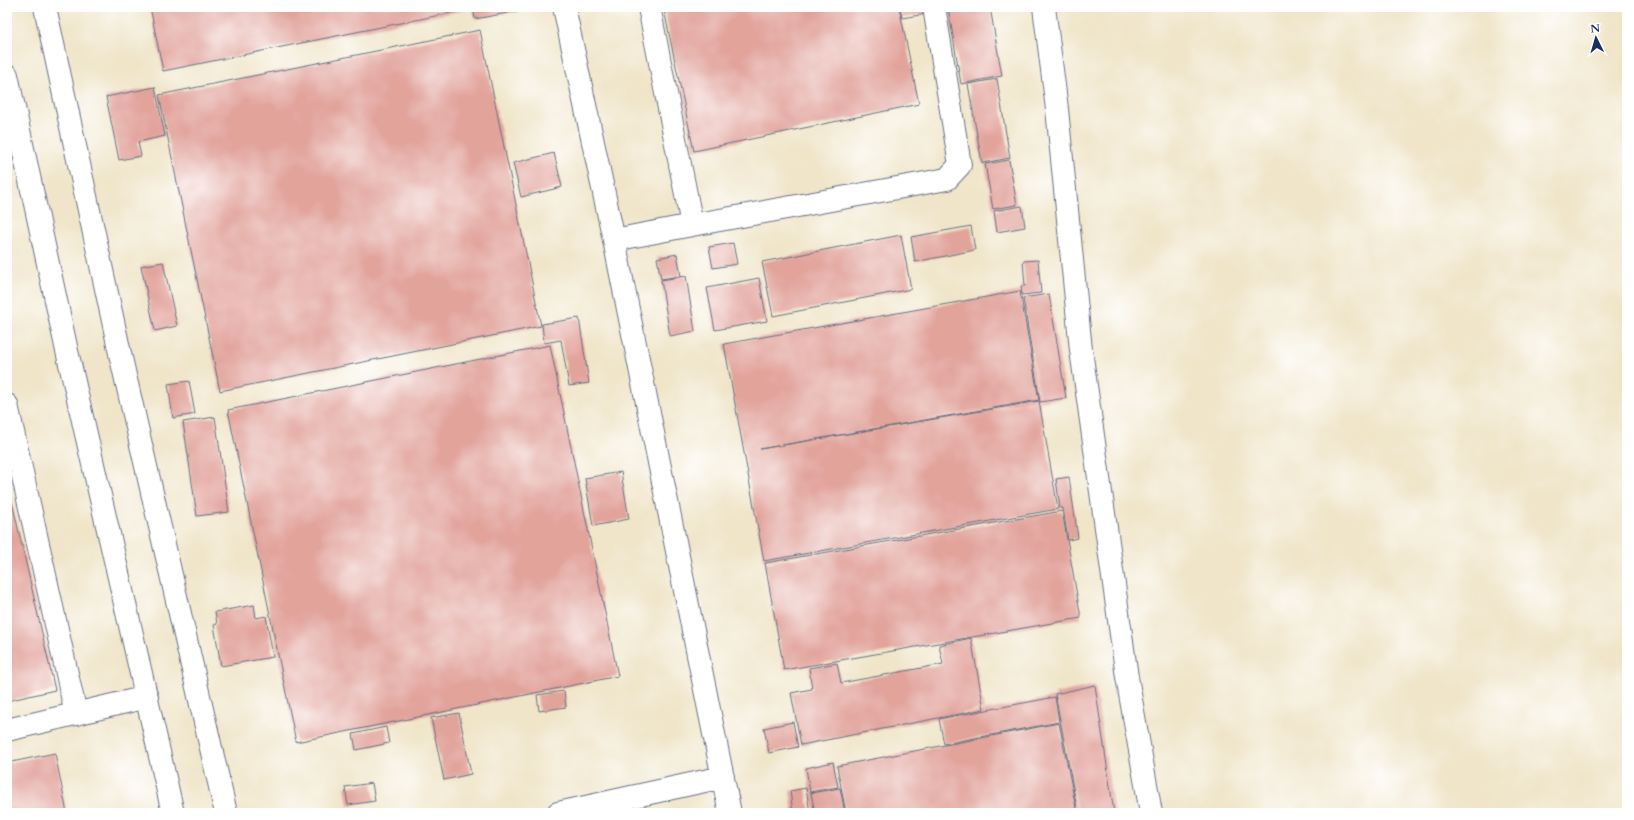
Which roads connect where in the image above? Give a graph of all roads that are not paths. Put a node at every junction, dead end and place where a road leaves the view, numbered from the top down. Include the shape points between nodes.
1 (45, 7) edge
2 (564, 7) edge
3 (649, 7) edge
4 (934, 7) edge
5 (1044, 7) edge
6 (7, 75) edge
7 (692, 224) junction
8 (614, 240) junction
9 (7, 405) edge
10 (147, 697) junction
11 (76, 714) junction
12 (7, 730) edge
13 (722, 777) junction
14 (173, 813) edge
15 (226, 813) edge
16 (558, 813) edge
17 (730, 813) edge
18 (1151, 813) edge

1 - 15 street via 121,358
2 - 8 street
3 - 7 street
4 - 7 street via 960,165 947,179
5 - 18 street via 1081,350 1127,677
6 - 10 street
7 - 8 street
8 - 13 street
9 - 11 street
10 - 11 street
10 - 14 street
11 - 12 street
13 - 16 street
13 - 17 street

